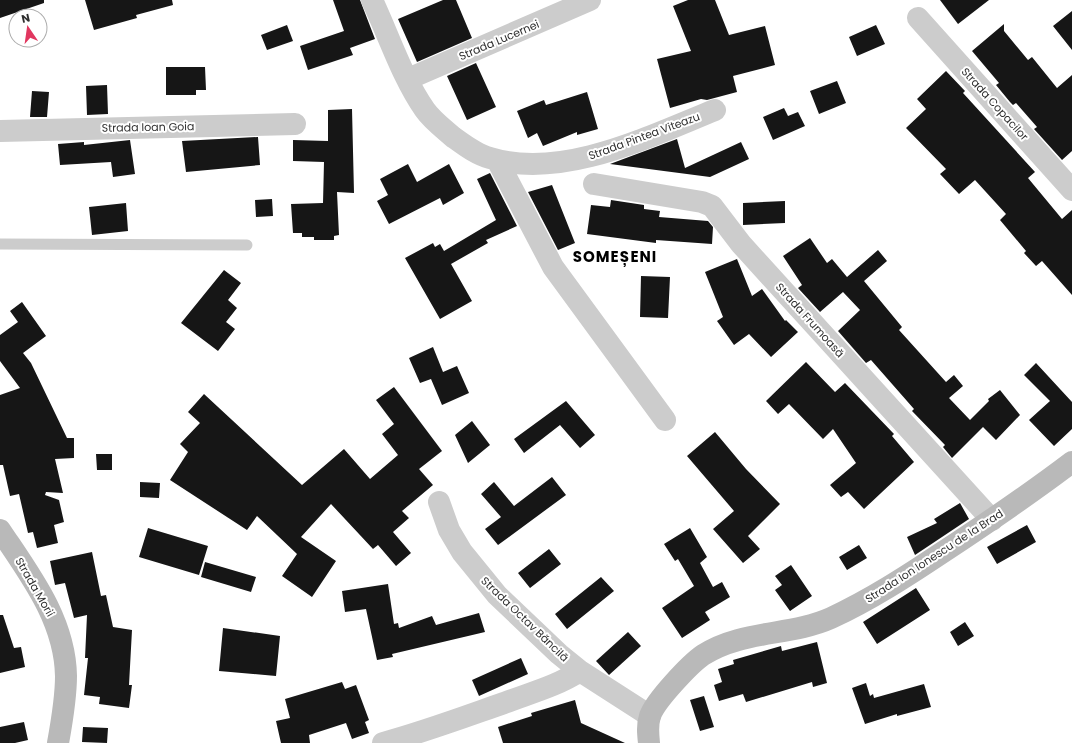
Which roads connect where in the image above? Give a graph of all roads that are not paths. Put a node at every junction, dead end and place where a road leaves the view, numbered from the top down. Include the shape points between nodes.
1 (372, 0) edge
2 (590, 0) edge
3 (918, 18) dead end
4 (408, 78) junction
5 (715, 110) dead end
6 (295, 124) dead end
7 (0, 130) edge
8 (498, 160) junction
9 (594, 184) dead end
10 (1072, 190) edge
11 (0, 244) edge
12 (247, 245) dead end
13 (665, 420) dead end
14 (1072, 462) edge
15 (439, 502) dead end
16 (992, 520) junction
17 (0, 530) edge
18 (580, 671) junction
19 (650, 716) junction
20 (58, 743) edge
21 (383, 743) edge
22 (649, 743) edge

1 - 4 street, Strada Pintea Viteazu
2 - 4 street, Strada Lucernei
3 - 10 street, Strada Copacilor
4 - 8 street, Strada Pintea Viteazu via 426,111 444,129 466,146
5 - 8 street, Strada Pintea Viteazu via 643,139 575,160 546,164
6 - 7 street, Strada Ioan Goia
8 - 13 street via 553,268
9 - 16 street, Strada Frumoasă via 712,206 741,244
11 - 12 lane
14 - 16 street, Strada Ion Ionescu de la Brad
15 - 18 street, Strada Octav Băncilă via 450,530 476,571 497,595
16 - 19 street, Strada Ion Ionescu de la Brad via 906,576 829,619 749,637 722,645 702,656 670,688
17 - 20 street, Strada Morii via 28,572 56,622 66,676
18 - 19 street, Strada Octav Băncilă
18 - 21 street, Strada Octav Băncilă via 570,678 452,722
19 - 22 street

